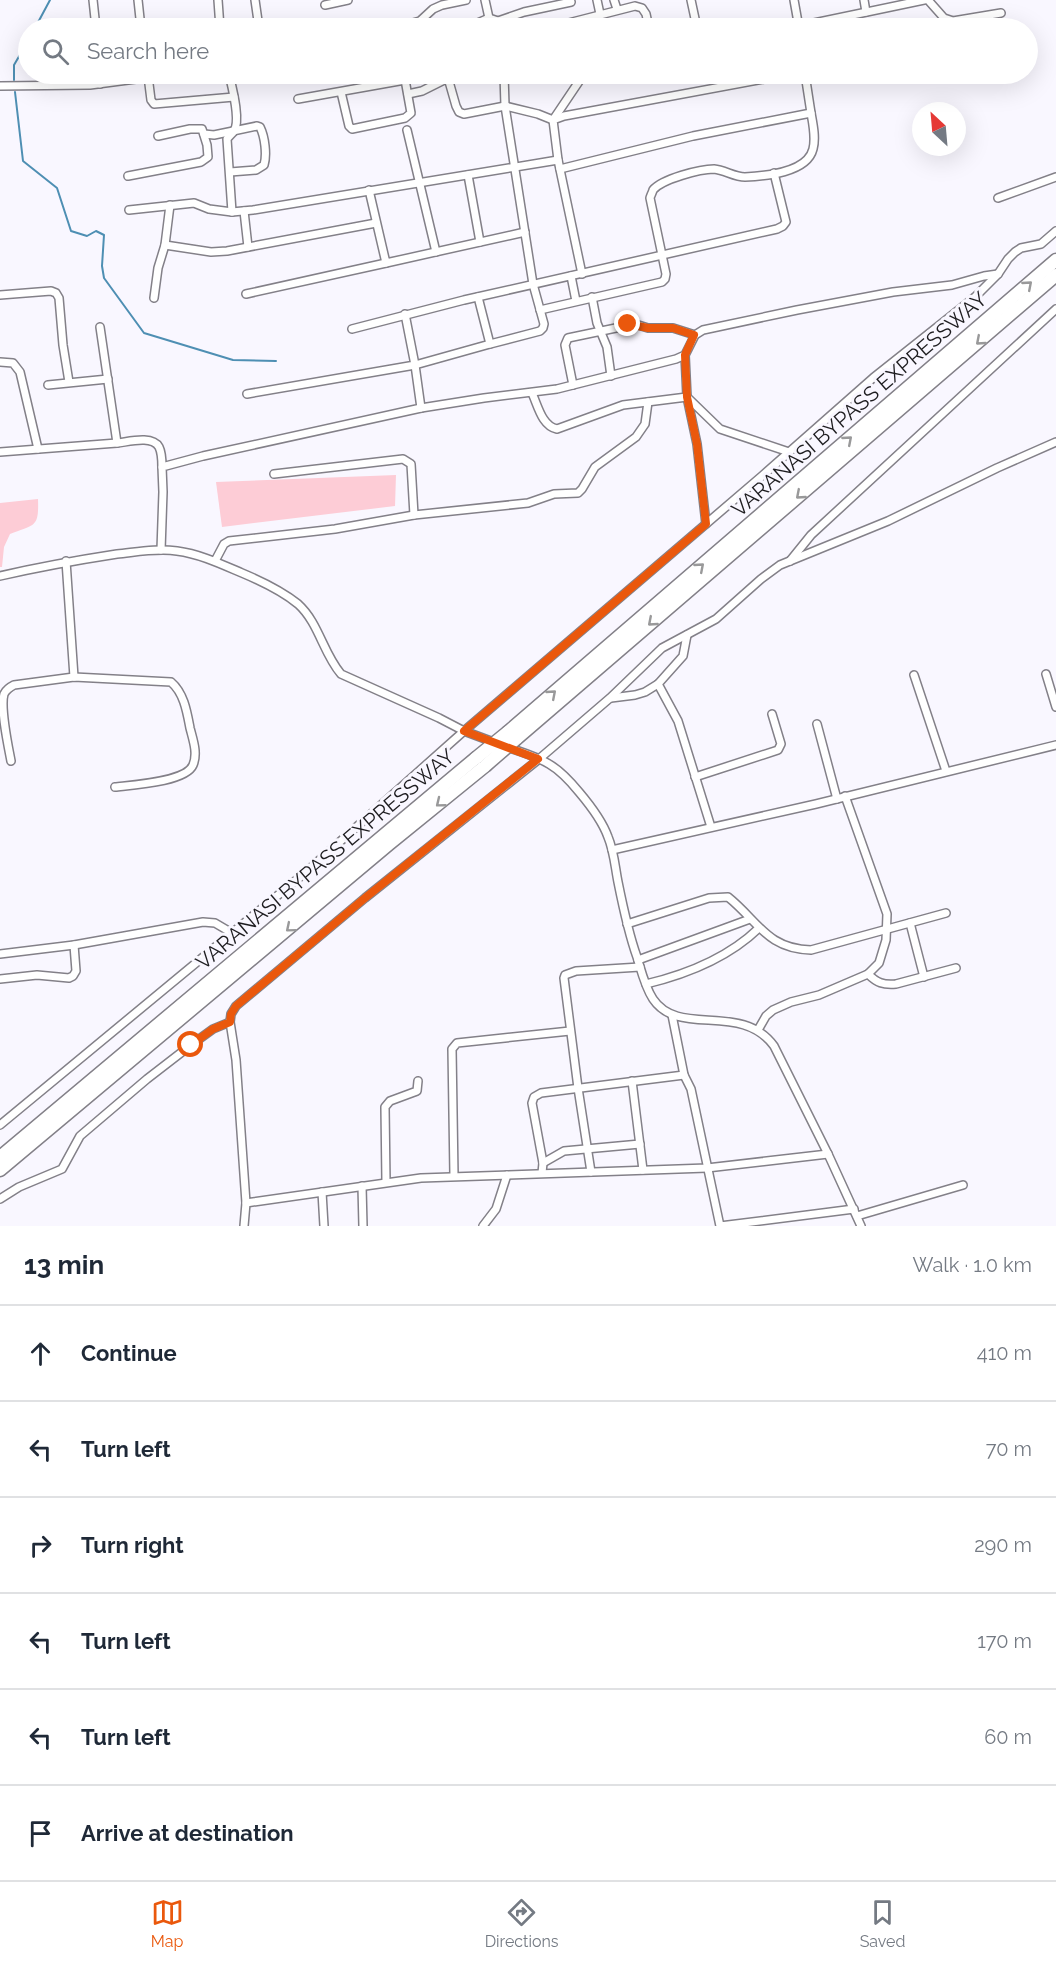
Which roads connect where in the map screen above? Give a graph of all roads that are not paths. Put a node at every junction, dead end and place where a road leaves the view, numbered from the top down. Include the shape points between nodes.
1 (93, 0) edge
2 (138, 0) edge
3 (218, 0) edge
4 (255, 0) edge
5 (348, 0) edge
6 (466, 0) edge
7 (485, 0) edge
8 (597, 0) edge
9 (614, 0) edge
10 (691, 0) edge
11 (794, 0) edge
12 (864, 0) edge
13 (924, 0) edge
14 (928, 0) edge
15 (571, 2) dead end
16 (325, 5) dead end
17 (617, 9) junction
18 (866, 12) junction
19 (1001, 13) dead end
20 (600, 14) junction
21 (95, 18) edge
22 (140, 18) edge
23 (219, 18) edge
24 (258, 18) edge
25 (423, 18) edge
26 (489, 18) edge
27 (507, 18) edge
28 (585, 18) edge
29 (647, 18) edge
30 (695, 18) edge
31 (797, 18) edge
32 (841, 18) edge
33 (944, 18) edge
34 (971, 18) edge
35 (100, 84) edge
36 (149, 84) edge
37 (231, 84) edge
38 (375, 84) edge
39 (406, 84) edge
40 (437, 84) edge
41 (450, 84) edge
42 (504, 84) edge
43 (577, 84) edge
44 (736, 84) edge
45 (807, 84) edge
46 (0, 86) edge
47 (341, 92) junction
48 (408, 94) junction
49 (234, 97) junction
50 (298, 99) dead end
51 (505, 106) junction
52 (811, 113) junction
53 (553, 120) junction
54 (407, 130) dead end
55 (234, 131) junction
56 (204, 134) junction
57 (158, 136) dead end
58 (558, 160) junction
59 (514, 167) junction
60 (560, 169) junction
61 (230, 172) junction
62 (774, 173) junction
63 (468, 175) junction
64 (128, 176) dead end
65 (1056, 178) edge
66 (420, 184) junction
67 (369, 190) junction
68 (998, 198) dead end
69 (170, 205) junction
70 (129, 210) dead end
71 (244, 211) junction
72 (232, 212) junction
73 (376, 223) junction
74 (1056, 231) edge
75 (525, 232) junction
76 (480, 242) junction
77 (165, 245) junction
78 (248, 247) junction
79 (436, 252) junction
80 (661, 255) junction
81 (1056, 260) edge
82 (386, 263) junction
83 (582, 274) junction
84 (998, 274) junction
85 (1056, 275) edge
86 (571, 276) junction
87 (533, 284) junction
88 (246, 294) dead end
89 (0, 295) edge
90 (478, 297) junction
91 (592, 297) junction
92 (154, 298) dead end
93 (576, 301) junction
94 (1056, 309) edge
95 (540, 310) junction
96 (1005, 312) junction
97 (405, 314) junction
98 (100, 327) dead end
99 (352, 329) dead end
100 (600, 330) junction
101 (694, 335) junction
102 (490, 344) junction
103 (685, 355) junction
104 (0, 362) edge
105 (415, 364) junction
106 (611, 376) junction
107 (108, 379) junction
108 (69, 382) junction
109 (573, 385) junction
110 (48, 386) dead end
111 (532, 393) junction
112 (247, 394) dead end
113 (687, 397) junction
114 (648, 402) junction
115 (421, 408) junction
116 (1056, 442) edge
117 (117, 444) junction
118 (38, 449) junction
119 (0, 452) edge
120 (789, 452) junction
121 (162, 466) junction
122 (274, 474) dead end
123 (414, 515) junction
124 (706, 524) junction
125 (161, 550) junction
126 (213, 560) junction
127 (66, 561) junction
128 (789, 562) junction
129 (0, 576) edge
130 (687, 635) junction
131 (1046, 674) dead end
132 (914, 675) dead end
133 (74, 677) junction
134 (658, 684) junction
135 (610, 698) junction
136 (1, 707) edge
137 (1056, 707) edge
138 (772, 714) dead end
139 (817, 724) dead end
140 (464, 731) junction
141 (1056, 745) edge
142 (538, 759) junction
143 (11, 760) dead end
144 (481, 762) junction
145 (946, 771) junction
146 (695, 777) junction
147 (115, 788) dead end
148 (845, 796) junction
149 (837, 798) junction
150 (711, 827) junction
151 (612, 850) junction
152 (946, 913) dead end
153 (750, 919) junction
154 (910, 923) junction
155 (627, 924) junction
156 (759, 928) junction
157 (888, 930) junction
158 (232, 933) junction
159 (74, 945) junction
160 (0, 954) edge
161 (639, 963) junction
162 (956, 968) dead end
163 (868, 974) junction
164 (924, 976) junction
165 (0, 979) edge
166 (646, 984) junction
167 (672, 1015) junction
168 (230, 1022) junction
169 (758, 1030) junction
170 (570, 1031) junction
171 (684, 1075) junction
172 (418, 1081) dead end
173 (632, 1081) junction
174 (578, 1088) junction
175 (0, 1125) edge
176 (640, 1144) junction
177 (587, 1150) junction
178 (828, 1154) junction
179 (0, 1157) edge
180 (543, 1163) junction
181 (706, 1168) junction
182 (0, 1170) edge
183 (643, 1170) junction
184 (591, 1172) junction
185 (542, 1173) junction
186 (507, 1174) junction
187 (454, 1176) junction
188 (386, 1182) junction
189 (963, 1185) dead end
190 (362, 1186) junction
191 (322, 1192) junction
192 (0, 1199) edge
193 (246, 1203) junction
194 (855, 1212) junction
195 (244, 1226) edge
196 (324, 1226) edge
197 (363, 1226) edge
198 (483, 1226) edge
199 (861, 1226) edge

1 - 21 street
2 - 22 street
3 - 23 street
4 - 24 street
5 - 16 street
6 - 25 street via 442,5
7 - 26 street
8 - 20 street
9 - 17 street
10 - 30 street
11 - 31 street
12 - 18 street
13 - 18 street
14 - 33 street
15 - 27 street
17 - 20 street
17 - 29 street via 642,8
18 - 32 street
19 - 34 street
20 - 28 street
35 - 46 street
36 - 49 street via 154,104
37 - 49 street
38 - 47 street
39 - 48 street
40 - 48 street
41 - 51 street via 456,106 464,114
42 - 51 street
43 - 53 street
44 - 53 street
45 - 52 street
47 - 48 street via 352,129 409,116
47 - 50 street
49 - 55 street
51 - 53 street
51 - 59 street
52 - 60 street via 693,136
52 - 62 street via 811,156 794,169
53 - 58 street
54 - 66 street
55 - 56 street
55 - 61 street via 227,139
55 - 61 street via 261,127 266,160 256,170
56 - 57 street via 202,129 190,129
56 - 64 street via 206,160
58 - 59 street
58 - 60 street
59 - 63 street
59 - 75 street
60 - 83 street
61 - 72 street
62 - 80 street via 785,211 783,226
62 - 80 street via 742,177 712,169 663,182 650,198
63 - 66 street
63 - 76 street
65 - 68 street
66 - 67 street
66 - 79 street
67 - 71 street
67 - 73 street
69 - 70 street
69 - 72 street via 194,203
69 - 77 street
71 - 72 street
71 - 78 street
73 - 78 street
73 - 82 street
74 - 84 street via 1041,244 1015,252
75 - 76 street
75 - 87 street
76 - 79 street
77 - 78 street via 211,252
77 - 92 street
79 - 82 street
80 - 83 street
80 - 91 street via 666,274 662,282
96 -> 81 highway, VARANASI BYPASS EXPRESSWAY
82 - 88 street
83 - 86 street
84 - 101 street via 797,310
84 - 120 street
85 - 96 highway, VARANASI BYPASS EXPRESSWAY
86 - 87 street
86 - 93 street
87 - 90 street
87 - 95 street
89 - 108 street via 56,293
90 - 97 street
90 - 102 street
91 - 93 street
91 - 100 street
93 - 95 street
94 - 128 street via 819,528
95 - 102 street via 544,324 540,331
96 - 144 highway, VARANASI BYPASS EXPRESSWAY, bridge
97 - 99 street
97 - 105 street
98 - 107 street
100 - 101 street via 635,324 673,328
100 - 106 street
100 - 109 street via 566,341
101 - 103 street
102 - 105 street
103 - 106 street
103 - 113 street
104 - 118 street via 13,363 20,372
105 - 112 street
105 - 115 street
106 - 109 street
107 - 108 street
107 - 117 street
108 - 110 street
109 - 111 street
111 - 114 street via 545,422 557,429 623,405
111 - 115 street
113 - 114 street
113 - 120 street via 720,429
113 - 124 street
114 - 123 street via 645,424 636,437 595,467 578,493 528,503
115 - 121 street
116 - 128 street via 888,521
117 - 118 street
117 - 121 street via 155,443 160,449
118 - 119 street
120 - 124 street
121 - 125 street
122 - 123 street via 403,459 411,464
123 - 126 street via 229,541
124 - 140 street
125 - 126 street
125 - 127 street
126 - 140 street via 279,591 298,605 312,621 341,674
127 - 129 street
127 - 133 street
128 - 130 street via 761,579 716,619
130 - 134 street via 683,656
130 - 135 street via 662,648
131 - 137 street
132 - 145 street
133 - 136 street via 14,685 4,694
133 - 147 street via 171,682 186,707 195,750 189,771 174,778
134 - 135 street via 635,695
134 - 146 street via 678,721
135 - 142 street
136 - 143 street
138 - 146 street via 781,744 778,750
139 - 149 street
140 - 142 street
140 - 158 street
141 - 145 street
142 - 151 street via 560,772 585,799 599,818
142 - 168 street via 236,1006
144 - 179 highway, VARANASI BYPASS EXPRESSWAY
144 -> 182 highway, VARANASI BYPASS EXPRESSWAY via 389,844
145 - 148 street
146 - 150 street
148 - 149 street
148 - 157 street via 887,914
149 - 150 street
150 - 151 street
151 - 155 street
152 - 154 street
153 - 155 street via 728,897 720,896
153 - 156 street
153 - 161 street
154 - 157 street
154 - 164 street
155 - 161 street
156 - 157 street via 796,950 811,950
156 - 166 street via 712,961
157 - 163 street via 879,963
158 - 159 street via 215,923 203,922
158 - 175 street
159 - 160 street
159 - 165 street via 76,971 69,978 37,975
161 - 166 street
161 - 170 street via 566,975
162 - 164 street
163 - 164 street via 885,985
163 - 169 street via 819,995 783,1004 766,1016
166 - 167 street via 656,1003
167 - 169 street via 733,1022
167 - 171 street
168 - 192 street via 213,1029 182,1052 80,1136 62,1169
168 - 193 street
169 - 178 street via 774,1046
170 - 174 street
170 - 187 street via 454,1046
171 - 173 street
171 - 181 street via 691,1089
172 - 188 street via 417,1091 390,1101 385,1107
173 - 174 street
173 - 176 street
174 - 177 street
174 - 180 street via 541,1093 533,1099
176 - 177 street
176 - 183 street
177 - 180 street via 564,1151
177 - 184 street
178 - 181 street
178 - 194 street
180 - 185 street
181 - 183 street
181 - 194 street via 720,1226
183 - 184 street
184 - 185 street
185 - 186 street
186 - 187 street
186 - 198 street via 496,1209
187 - 188 street
188 - 190 street
189 - 194 street
190 - 191 street
190 - 197 street
191 - 193 street
191 - 196 street
193 - 195 street
194 - 199 street

